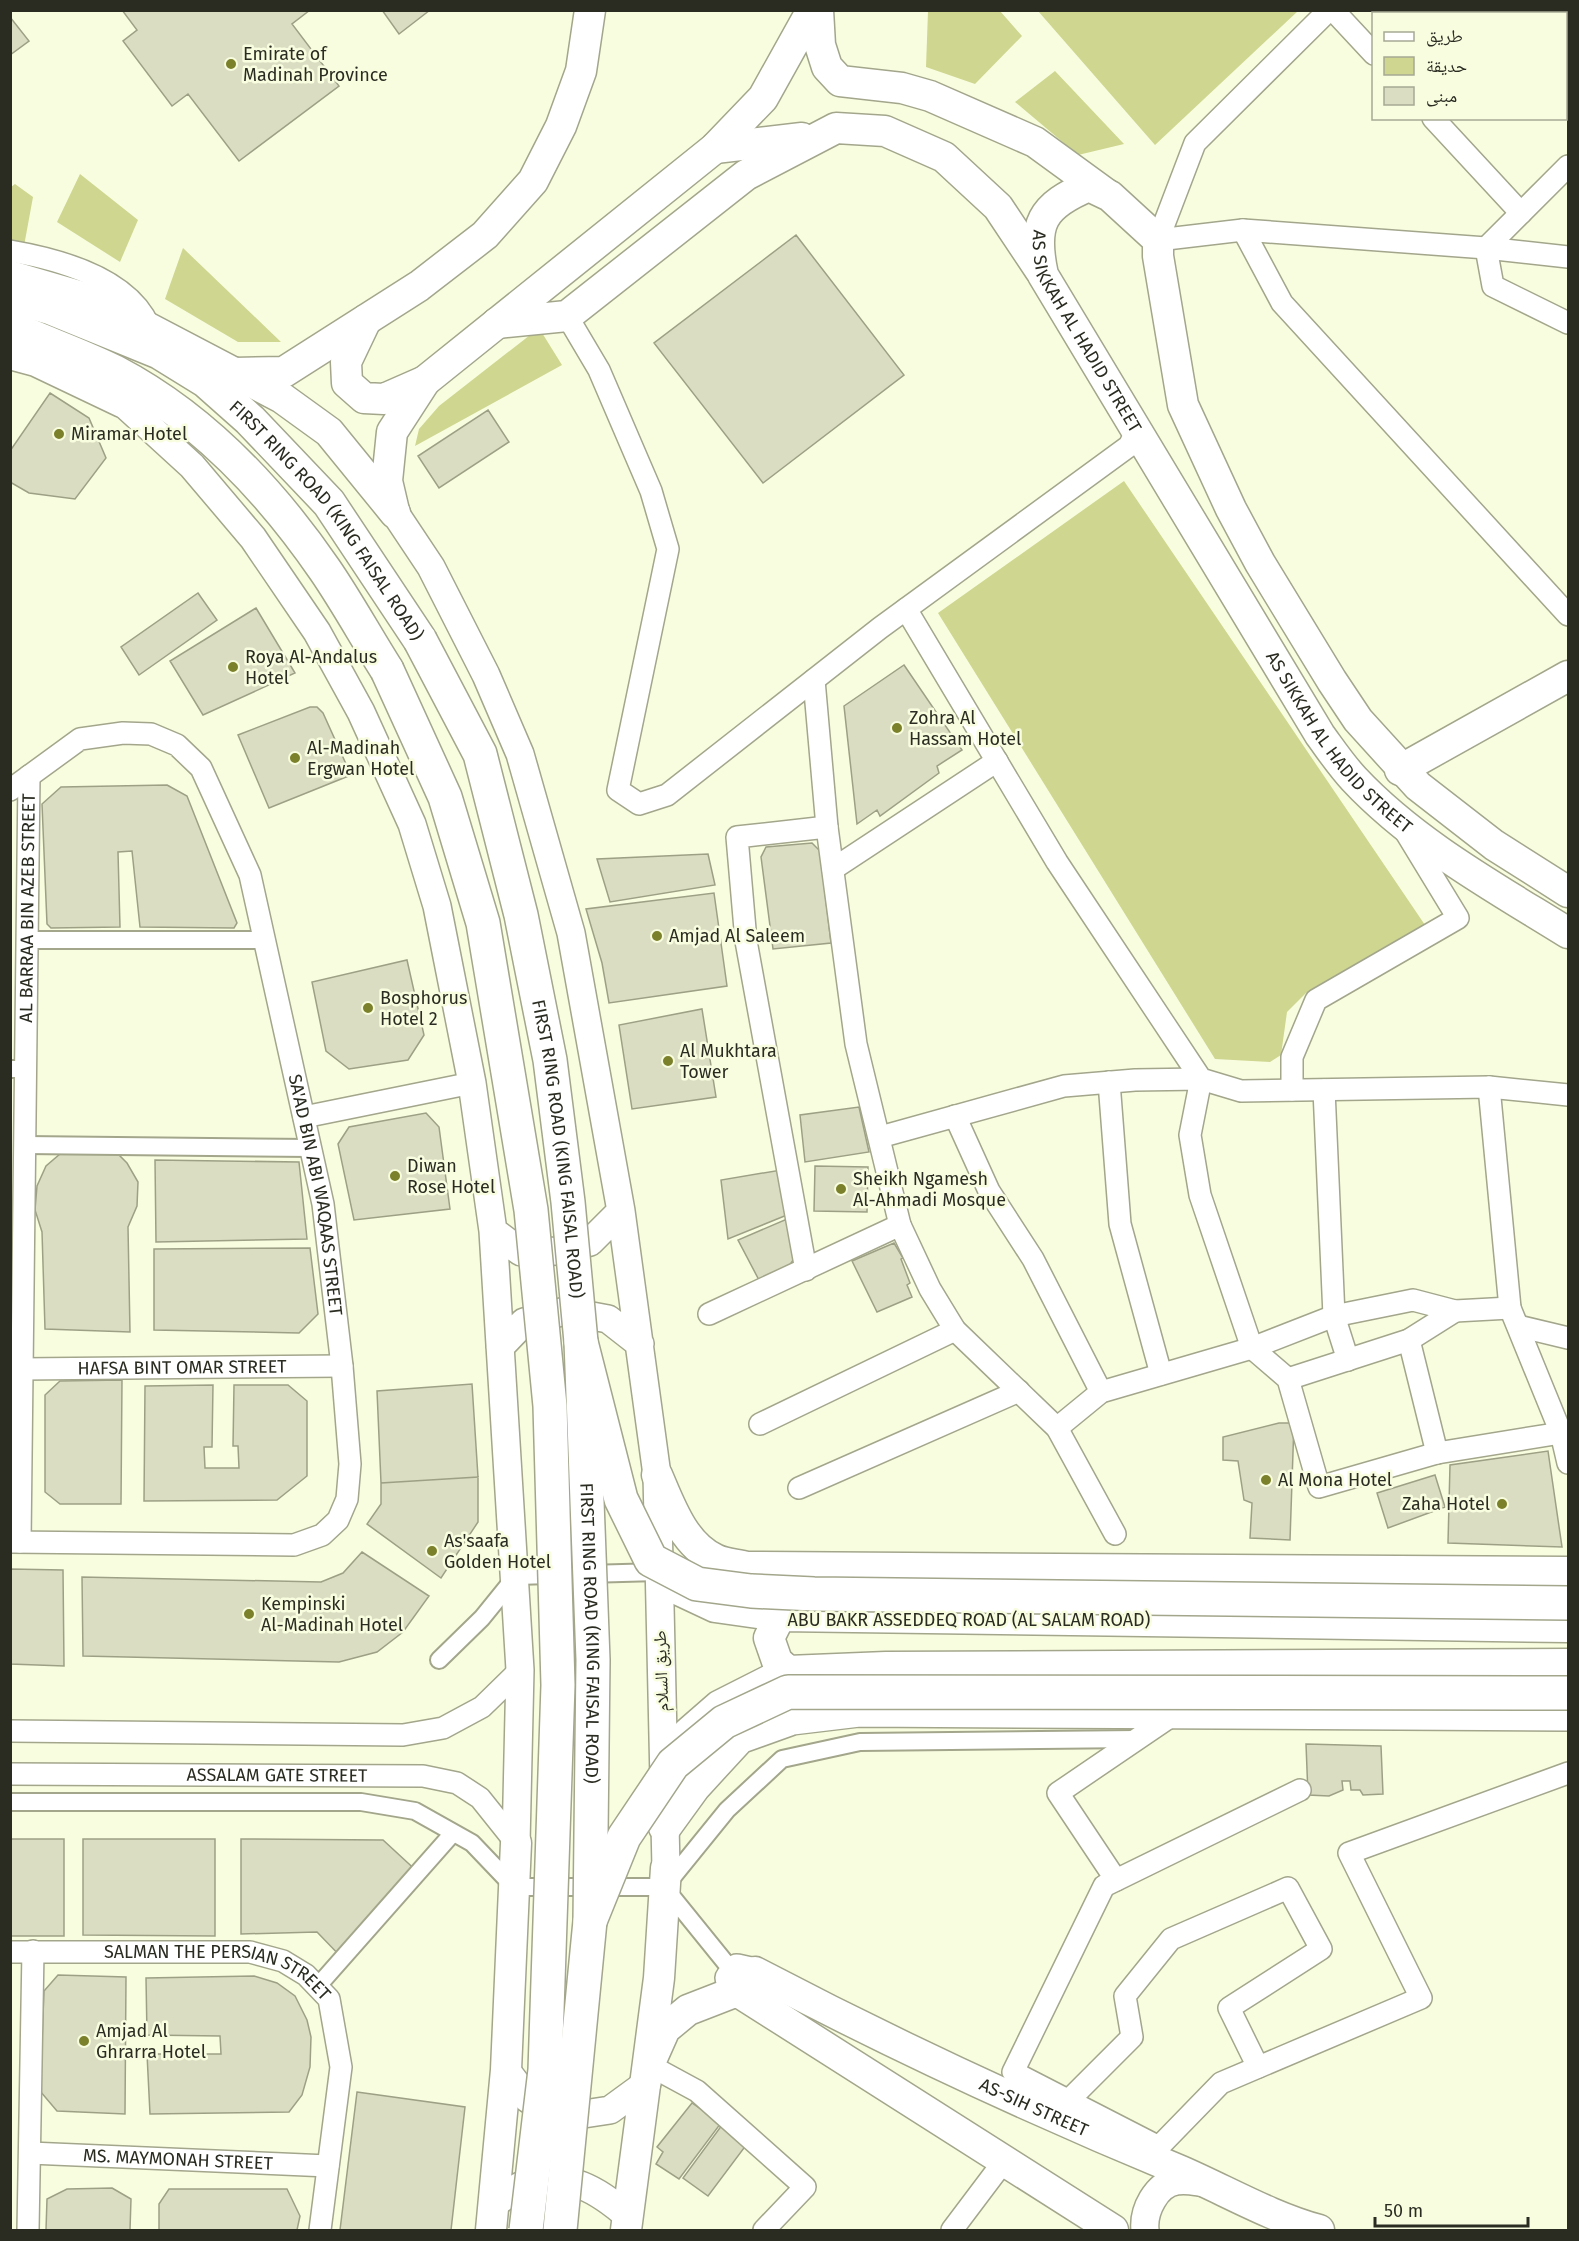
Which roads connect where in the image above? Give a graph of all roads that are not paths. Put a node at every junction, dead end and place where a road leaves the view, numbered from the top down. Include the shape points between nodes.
1 (591, 10) edge
2 (812, 10) edge
3 (818, 10) edge
4 (1329, 10) edge
5 (1333, 10) edge
6 (1372, 52) edge
7 (840, 81) junction
8 (1435, 120) edge
9 (828, 132) junction
10 (715, 148) junction
11 (1569, 166) edge
12 (1110, 196) junction
13 (1521, 213) junction
14 (1243, 230) junction
15 (1158, 240) junction
16 (1486, 248) junction
17 (10, 251) edge
18 (1569, 257) edge
19 (1043, 275) junction
20 (10, 276) edge
21 (10, 286) edge
22 (10, 296) edge
23 (51, 308) junction
24 (567, 316) junction
25 (366, 320) junction
26 (497, 323) junction
27 (1569, 323) edge
28 (10, 327) edge
29 (155, 340) junction
30 (10, 354) edge
31 (234, 373) junction
32 (425, 381) junction
33 (118, 387) junction
34 (1136, 432) junction
35 (395, 513) junction
36 (906, 609) junction
37 (1569, 615) edge
38 (1569, 676) edge
39 (813, 680) junction
40 (997, 761) junction
41 (1400, 770) junction
42 (29, 776) junction
43 (10, 790) edge
44 (1395, 815) junction
45 (827, 827) junction
46 (833, 869) junction
47 (1569, 892) edge
48 (1569, 933) edge
49 (28, 939) junction
50 (265, 940) junction
51 (18, 1069) edge
52 (1201, 1079) junction
53 (1108, 1082) junction
54 (472, 1083) junction
55 (1489, 1087) junction
56 (1292, 1090) junction
57 (1324, 1090) junction
58 (1569, 1095) edge
59 (955, 1116) junction
60 (304, 1117) junction
61 (880, 1137) junction
62 (25, 1145) junction
63 (311, 1148) junction
64 (621, 1211) junction
65 (17, 1218) edge
66 (900, 1225) junction
67 (493, 1231) junction
68 (806, 1270) junction
69 (1455, 1311) junction
70 (709, 1314) dead end
71 (1334, 1316) junction
72 (1514, 1317) junction
73 (955, 1330) junction
74 (1569, 1338) edge
75 (1409, 1340) junction
76 (581, 1341) junction
77 (640, 1344) junction
78 (501, 1347) junction
79 (1252, 1348) junction
80 (1348, 1360) junction
81 (342, 1366) junction
82 (16, 1369) edge
83 (1161, 1374) junction
84 (1288, 1379) junction
85 (1019, 1391) junction
86 (1101, 1392) junction
87 (760, 1424) dead end
88 (1057, 1428) junction
89 (1561, 1433) junction
90 (1437, 1453) junction
91 (1569, 1463) edge
92 (657, 1475) junction
93 (799, 1488) dead end
94 (1115, 1534) dead end
95 (15, 1542) edge
96 (1569, 1572) edge
97 (516, 1576) junction
98 (658, 1576) junction
99 (1569, 1603) edge
100 (780, 1616) junction
101 (1569, 1627) edge
102 (439, 1660) dead end
103 (1569, 1664) edge
104 (886, 1667) junction
105 (520, 1670) junction
106 (788, 1671) junction
107 (1569, 1693) edge
108 (899, 1710) junction
109 (1178, 1711) junction
110 (1569, 1714) edge
111 (10, 1731) edge
112 (1137, 1739) junction
113 (663, 1755) junction
114 (1569, 1773) edge
115 (10, 1774) edge
116 (1300, 1790) dead end
117 (10, 1802) edge
118 (665, 1826) junction
119 (453, 1833) junction
120 (516, 1844) junction
121 (665, 1878) junction
122 (1116, 1880) junction
123 (514, 1887) junction
124 (590, 1922) junction
125 (33, 1951) junction
126 (10, 1952) edge
127 (742, 1978) junction
128 (317, 1987) junction
129 (1258, 2067) junction
130 (506, 2070) junction
131 (648, 2074) junction
132 (1060, 2109) junction
133 (1154, 2152) junction
134 (30, 2153) junction
135 (1004, 2161) junction
136 (328, 2166) junction
137 (1208, 2183) junction
138 (493, 2217) edge
139 (627, 2223) edge
140 (28, 2230) edge
141 (320, 2230) edge
142 (526, 2230) edge
143 (560, 2230) edge
144 (764, 2230) edge
145 (952, 2230) edge
146 (1113, 2230) edge
147 (1145, 2230) edge
148 (1319, 2230) edge

1 - 25 main road via 580,71 561,126 533,181 485,234 419,286
2 - 10 main road via 763,98
3 - 7 main road via 826,67
4 - 15 street via 1195,143
5 - 6 street
7 - 9 main road via 840,104
7 - 12 main road via 902,88 967,111 1035,142
8 - 13 street
9 - 10 main road
9 - 19 main road via 885,131 944,157 998,207
9 - 24 main road via 746,175
10 - 26 main road
11 - 13 street
12 - 15 main road, AS SIKKAH AL HADID STREET
12 - 19 main road, AS SIKKAH AL HADID STREET via 1089,186 1064,196 1049,208 1041,224 1037,248
13 - 16 street
14 - 15 street
14 - 16 street
14 - 37 street via 1282,303
15 - 41 main road, AS SIKKAH AL HADID STREET via 1183,405 1202,449 1260,563 1358,720
16 - 18 street
16 - 27 street via 1493,286
17 - 29 street via 57,262 103,281 143,312
19 - 34 main road, AS SIKKAH AL HADID STREET
20 - 29 main road via 99,302
21 - 23 main road
22 - 23 main road, FIRST RING ROAD (KING FAISAL ROAD)
23 - 29 main road, FIRST RING ROAD (KING FAISAL ROAD)
24 - 26 main road
24 - 39 street via 599,370 651,491 668,549 618,790 639,804 667,795
25 - 31 main road via 284,372
25 - 32 main road via 346,362 347,383 364,398 384,399
26 - 32 main road
28 - 33 main road, FIRST RING ROAD (KING FAISAL ROAD)
29 - 31 main road
29 - 76 main road, FIRST RING ROAD (KING FAISAL ROAD), bridge via 241,412 329,503 420,640 480,754 521,915 550,1060
30 - 33 main road
31 - 35 main road via 282,398 329,432
32 - 35 main road via 392,432 387,481
33 - 54 street via 253,538 316,632 361,712 412,824 436,906
33 - 142 main road, FIRST RING ROAD (KING FAISAL ROAD), bridge via 152,394 203,431 252,478 325,569 387,670 442,789 483,923 531,1210 550,1406 558,1697 545,2070
34 - 36 street via 1129,446
34 - 44 main road, AS SIKKAH AL HADID STREET via 1320,735 1354,779
35 - 64 street, طريق السلام via 431,567 486,675 520,754 571,933
36 - 39 street
36 - 40 street
38 - 41 main road
39 - 45 street
40 - 46 street
40 - 52 street via 1057,862
41 - 47 main road, AS SIKKAH AL HADID STREET via 1494,845
42 - 43 street, SA'AD BIN ABI WAQAAS STREET
42 - 49 street, AL BARRAA BIN AZEB STREET
42 - 50 street, SA'AD BIN ABI WAQAAS STREET via 80,739 151,734 177,745 201,768 250,875
44 - 48 main road, AS SIKKAH AL HADID STREET via 1454,863
44 - 56 street via 1458,918 1316,1000 1292,1057
45 - 46 street
45 - 68 street via 737,837 746,941
46 - 61 street via 856,1044
49 - 50 street
49 - 51 street, AL BARRAA BIN AZEB STREET
50 - 60 street, SA'AD BIN ABI WAQAAS STREET
51 - 62 street, AL BARRAA BIN AZEB STREET
52 - 53 street
52 - 56 street via 1241,1091
52 - 79 street via 1190,1135 1200,1195
53 - 59 street via 1064,1086
53 - 83 street via 1120,1224
54 - 60 street
54 - 67 street
55 - 57 street
55 - 58 street
55 - 72 street
56 - 57 street
57 - 71 street
59 - 61 street
59 - 86 street via 989,1191 1033,1259
60 - 63 street, SA'AD BIN ABI WAQAAS STREET
61 - 66 street
62 - 63 street
62 - 65 street, AL BARRAA BIN AZEB STREET
63 - 81 street, SA'AD BIN ABI WAQAAS STREET via 323,1204
64 - 67 street via 590,1242 558,1251 521,1252
64 - 77 street, طريق السلام
65 - 82 street, AL BARRAA BIN AZEB STREET
66 - 68 street
66 - 73 street via 930,1289
67 - 78 street
68 - 70 street
69 - 71 street via 1413,1300
69 - 72 street
69 - 75 street
71 - 79 street
71 - 80 street
72 - 74 street
72 - 89 street
73 - 85 street
73 - 87 street
75 - 80 street
75 - 90 street
76 - 99 main road, ABU BAKR ASSEDDEQ ROAD (AL SALAM ROAD), bridge via 621,1499 651,1560 697,1584 814,1594
76 - 124 main road, FIRST RING ROAD (KING FAISAL ROAD), bridge via 593,1660
77 - 78 street via 608,1319 565,1311 524,1322
77 - 92 street, طريق السلام
78 - 97 street
79 - 83 street
79 - 84 street
80 - 84 street
81 - 82 street, HAFSA BINT OMAR STREET
81 - 95 street, SA'AD BIN ABI WAQAAS STREET via 350,1464 347,1499 338,1520 322,1535 294,1545
82 - 95 street, AL BARRAA BIN AZEB STREET
83 - 86 street
84 - 90 street via 1320,1487
85 - 88 street
85 - 93 street
86 - 88 street
88 - 94 street
89 - 90 street
89 - 91 street
92 - 96 main road via 692,1542 715,1559 747,1567
92 - 98 street, طريق السلام
97 - 98 street
97 - 102 street via 483,1618
97 - 105 street
98 - 100 main road via 715,1606
98 - 113 street, طريق السلام
100 - 101 main road, ABU BAKR ASSEDDEQ ROAD (AL SALAM ROAD)
100 - 106 main road, ABU BAKR ASSEDDEQ ROAD (AL SALAM ROAD) via 770,1638 777,1661
103 - 104 main road
104 - 106 main road
104 - 108 main road
105 - 111 street via 482,1707 443,1728 403,1735
105 - 120 street
106 - 113 main road via 719,1706
107 - 124 main road, bridge via 788,1692 724,1722 673,1764 624,1837
108 - 109 main road
108 - 118 main road via 792,1718 739,1737 694,1786
109 - 110 main road
109 - 112 street
112 - 121 street via 860,1742 782,1760 727,1810
112 - 122 street via 1058,1793
113 - 118 street, طريق السلام
114 - 129 street via 1349,1853 1421,1998
115 - 120 street, ASSALAM GATE STREET via 423,1776 457,1784 480,1798
116 - 122 street
117 - 119 street via 361,1802 416,1811
118 - 121 street, طريق السلام
119 - 123 street via 472,1843
119 - 128 street
120 - 123 main road
121 - 123 street
121 - 127 street
121 - 131 main road
122 - 132 street via 1104,1886 1013,2072
123 - 130 main road
124 - 143 main road, FIRST RING ROAD (KING FAISAL ROAD), bridge
125 - 126 street, SALMAN THE PERSIAN STREET
125 - 128 street, SALMAN THE PERSIAN STREET via 250,1952 283,1961
125 - 134 street
127 - 131 main road via 688,2010 665,2029
127 - 132 main road, AS-SIH STREET via 1007,2098
127 - 135 main road
128 - 136 street, SALMAN THE PERSIAN STREET via 329,1999 341,2067
129 - 132 street via 1229,2008 1321,1948 1288,1888 1171,1939 1125,1996 1132,2037
129 - 133 street via 1221,2083
130 - 131 street via 528,2099 564,2117 610,2110
130 - 138 main road
131 - 139 main road
131 - 144 street via 697,2091 804,2187
132 - 133 main road, AS-SIH STREET
133 - 137 main road, AS-SIH STREET
134 - 136 street, MS. MAYMONAH STREET
134 - 140 street
135 - 145 street
135 - 146 main road
136 - 141 street, SALMAN THE PERSIAN STREET
137 - 147 street via 1177,2181 1164,2186 1150,2204
137 - 148 main road, AS-SIH STREET
138 - 139 street via 525,2183 561,2179 601,2193

